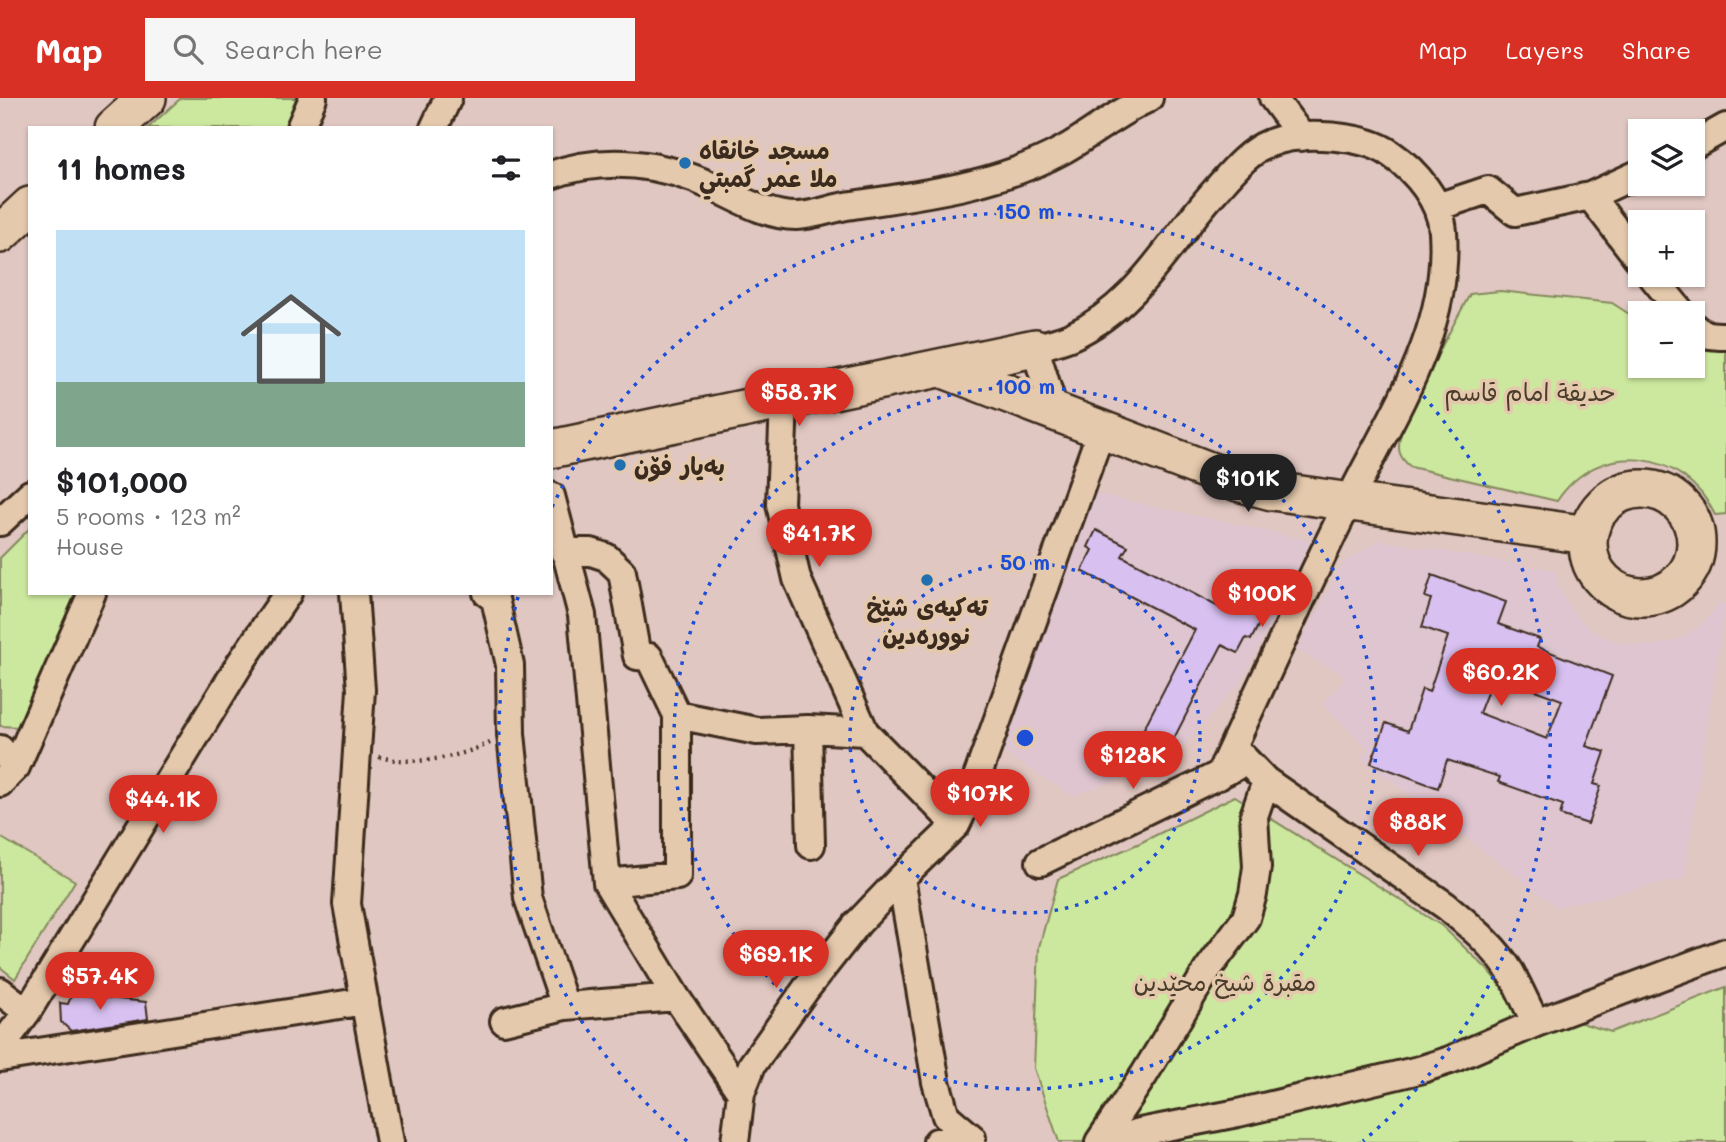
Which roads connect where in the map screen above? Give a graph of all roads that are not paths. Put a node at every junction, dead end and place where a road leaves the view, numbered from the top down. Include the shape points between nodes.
1 (147, 98) edge
2 (313, 98) edge
3 (1149, 98) edge
4 (1273, 98) edge
5 (116, 126) edge
6 (301, 126) edge
7 (1726, 127) edge
8 (1302, 137) junction
9 (1705, 139) edge
10 (553, 174) edge
11 (1628, 179) edge
12 (1590, 196) junction
13 (1437, 207) junction
14 (28, 208) edge
15 (0, 234) edge
16 (1628, 246) edge
17 (1661, 287) edge
18 (1672, 301) edge
19 (1705, 334) edge
20 (1726, 336) edge
21 (1035, 348) junction
22 (940, 368) junction
23 (784, 401) junction
24 (1055, 413) junction
25 (1101, 431) junction
26 (553, 449) edge
27 (28, 496) edge
28 (1348, 501) junction
29 (553, 505) edge
30 (0, 522) edge
31 (1588, 535) junction
32 (564, 552) junction
33 (1711, 554) edge
34 (91, 595) edge
35 (287, 595) edge
36 (354, 595) edge
37 (490, 595) edge
38 (677, 715) junction
39 (808, 729) junction
40 (865, 732) junction
41 (1239, 754) junction
42 (5, 766) edge
43 (1266, 781) junction
44 (956, 825) junction
45 (811, 845) dead end
46 (1040, 862) dead end
47 (901, 878) junction
48 (607, 883) junction
49 (1726, 952) edge
50 (0, 991) edge
51 (676, 997) junction
52 (365, 1001) junction
53 (565, 1006) junction
54 (26, 1012) junction
55 (504, 1021) dead end
56 (1536, 1023) junction
57 (0, 1048) edge
58 (0, 1058) edge
59 (741, 1093) junction
60 (978, 1140) edge
61 (390, 1142) edge
62 (735, 1142) edge
63 (937, 1142) edge
64 (1101, 1142) edge

1 - 5 street
2 - 6 street
3 - 10 street via 1062,150 1009,173 962,187 809,215 769,212 680,173 646,166 585,166
4 - 8 street
7 - 9 street
8 - 13 street via 1348,139 1381,147 1405,165
8 - 21 street via 1272,142 1245,159 1116,308 1071,337
11 - 12 street
12 - 13 street via 1515,212 1488,190
12 - 16 street
13 - 28 street via 1443,248 1431,331 1399,406
14 - 15 street
17 - 18 street
19 - 20 street
21 - 22 street
21 - 24 street
22 - 23 street
22 - 24 street
23 - 26 street
23 - 40 street via 780,504 797,579
24 - 25 street
25 - 28 street via 1238,482
25 - 44 street
27 - 30 street
28 - 31 street
28 - 41 street
29 - 32 street
31 - 33 street via 1590,561 1599,576 1619,592 1636,597 1663,593
31 - 33 street via 1603,505 1618,495 1643,489 1661,492 1683,509
32 - 38 street via 606,557 622,572 636,656 649,657
32 - 48 street via 582,615
34 - 42 street
35 - 54 street
36 - 52 street via 361,691 347,904
37 - 53 street via 495,599 510,665 511,734 528,898
38 - 39 street via 757,731
38 - 48 street via 677,876
39 - 40 street
39 - 45 street
40 - 44 street
41 - 43 street
41 - 46 street via 1219,776
43 - 56 street via 1468,924 1510,972
43 - 64 street via 1254,816 1257,867 1246,918 1208,970
44 - 47 street
47 - 59 street via 806,989 752,1065
47 - 60 street via 936,1082 946,1116
48 - 51 street
49 - 56 street
50 - 54 street
51 - 53 street
51 - 59 street
52 - 58 street
52 - 61 street
53 - 55 street
54 - 57 street
56 - 64 street via 1419,1070
59 - 62 street
60 - 63 street

